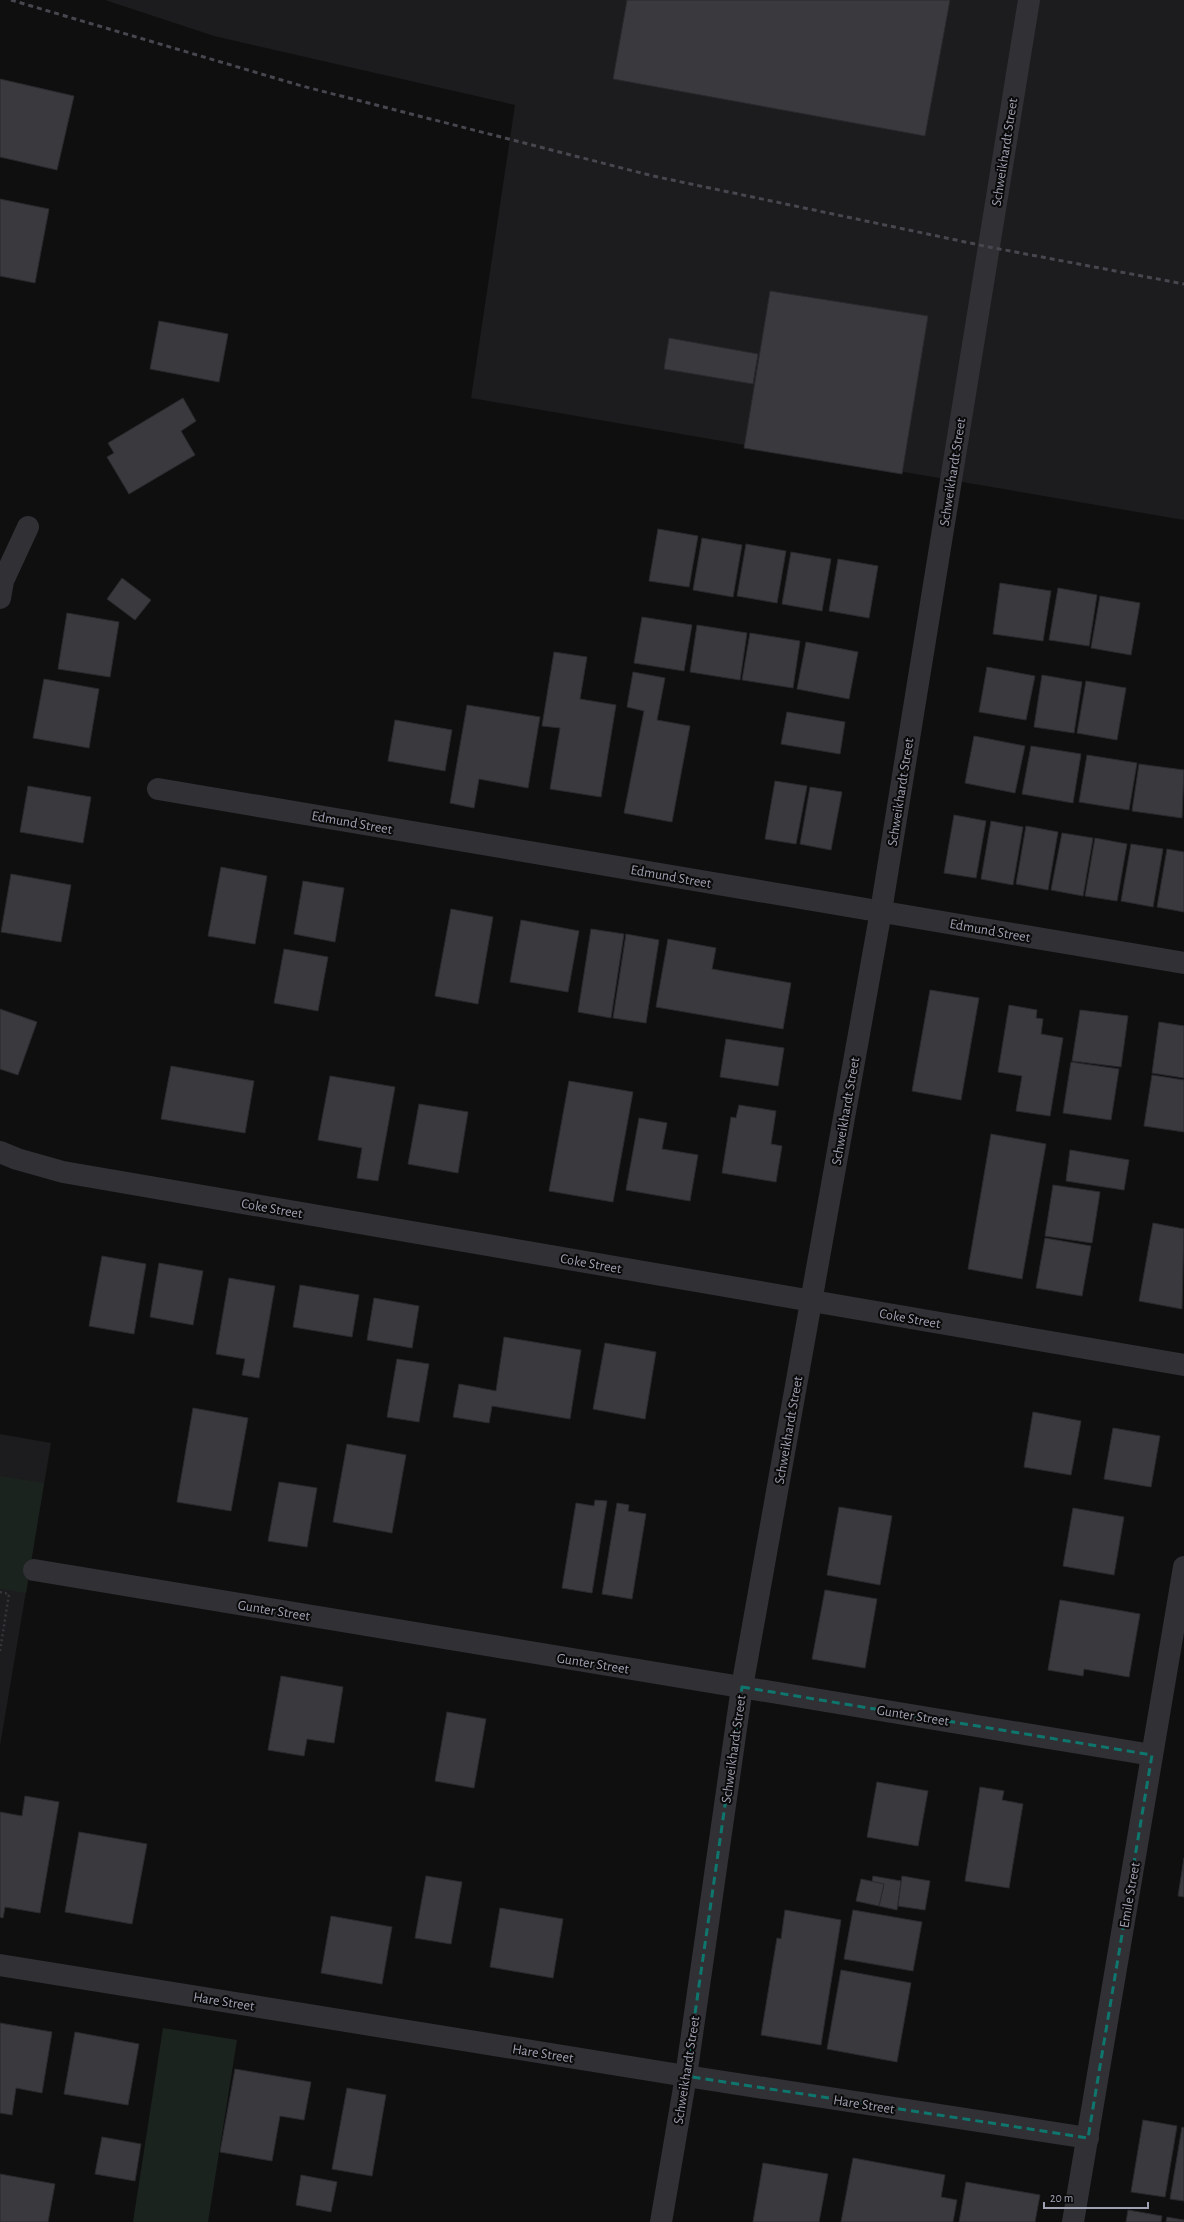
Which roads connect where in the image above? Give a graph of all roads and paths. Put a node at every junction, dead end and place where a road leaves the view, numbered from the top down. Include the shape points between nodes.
1 (1028, 0) edge
2 (28, 527) dead end
3 (0, 598) edge
4 (158, 789) dead end
5 (881, 912) junction
6 (1184, 963) edge
7 (0, 1152) edge
8 (811, 1301) junction
9 (1184, 1365) edge
10 (1184, 1568) edge
11 (34, 1570) dead end
12 (0, 1592) edge
13 (0, 1651) edge
14 (742, 1688) junction
15 (1152, 1755) junction
16 (0, 1965) edge
17 (686, 2076) junction
18 (1088, 2138) junction
19 (661, 2222) edge
20 (1073, 2222) edge

1 - 5 street, Schweikhardt Street
2 - 3 street via 3,581
4 - 5 street, Edmund Street
5 - 6 street, Edmund Street
5 - 8 street, Schweikhardt Street
7 - 8 street, Coke Street via 63,1172
8 - 9 street, Coke Street
8 - 14 street, Schweikhardt Street
10 - 15 street, Emile Street
11 - 14 street, Gunter Street
12 - 13 path via 10,1594
14 - 15 street, Gunter Street
14 - 17 street, Schweikhardt Street
15 - 18 street, Emile Street
16 - 17 street, Hare Street
17 - 18 street, Hare Street
17 - 19 street, Schweikhardt Street
18 - 20 street, Emile Street

